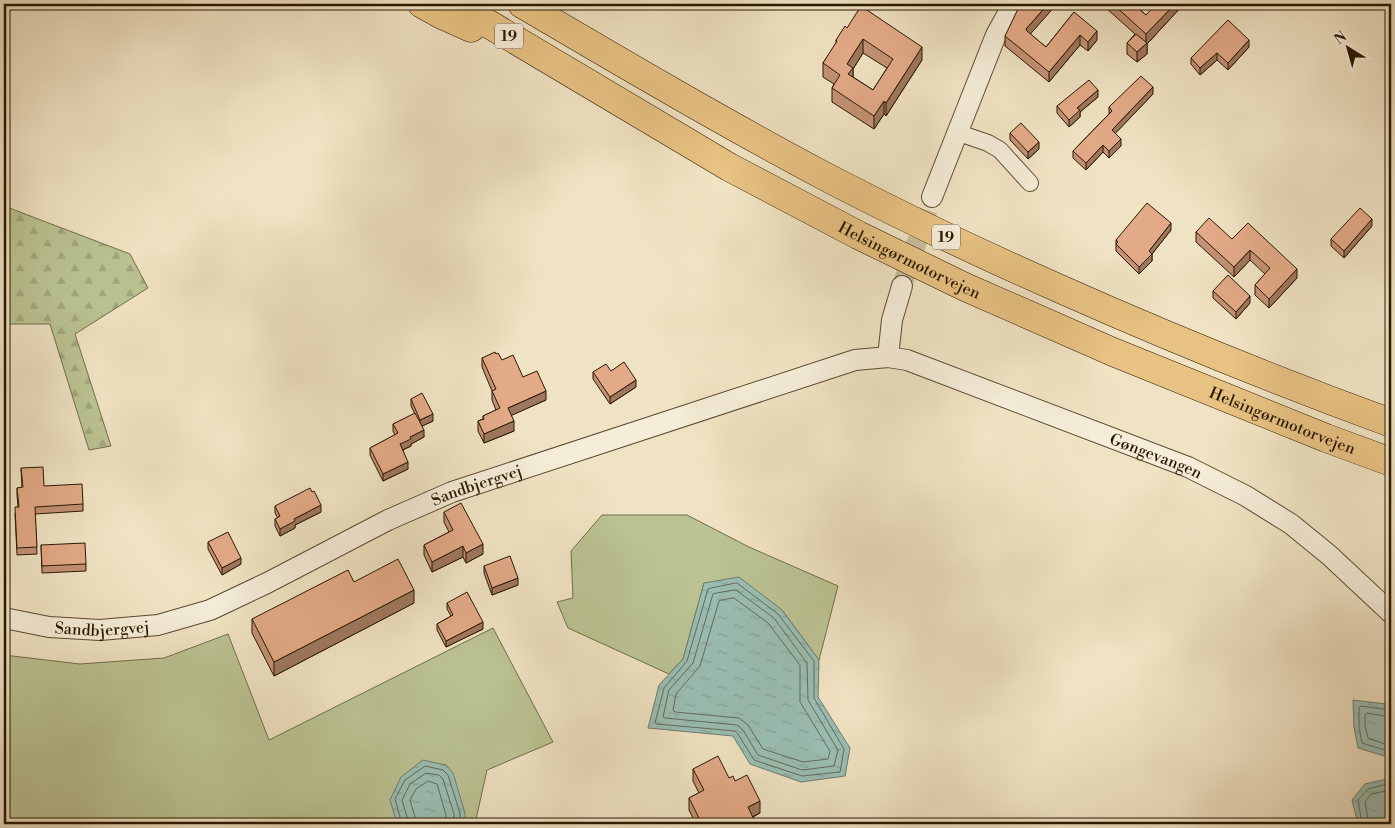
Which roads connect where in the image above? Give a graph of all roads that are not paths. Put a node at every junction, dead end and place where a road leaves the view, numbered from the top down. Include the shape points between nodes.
1 (422, 4) edge
2 (455, 4) edge
3 (522, 4) edge
4 (1013, 4) edge
5 (564, 69) junction
6 (956, 132) junction
7 (1030, 183) dead end
8 (932, 197) tunnel mouth
9 (902, 286) tunnel mouth
10 (888, 357) junction
11 (1391, 423) edge
12 (1391, 462) edge
13 (1391, 613) edge
14 (4, 618) edge

1 - 5 highway
2 - 5 highway, Helsingørmotorvejen / 19
3 - 11 highway, 19 via 832,180 973,250 1173,338
4 - 6 street via 996,35
5 - 12 highway, Helsingørmotorvejen / 19 via 729,167 965,287 1113,352
6 - 7 street via 1000,150
6 - 8 street
9 - 10 street via 892,320
10 - 13 street, Gøngevangen via 907,360 1170,460 1246,496 1290,524 1329,555
10 - 14 street, Sandbjergvej via 855,360 452,492 388,520 210,610 158,624 100,630 48,627

